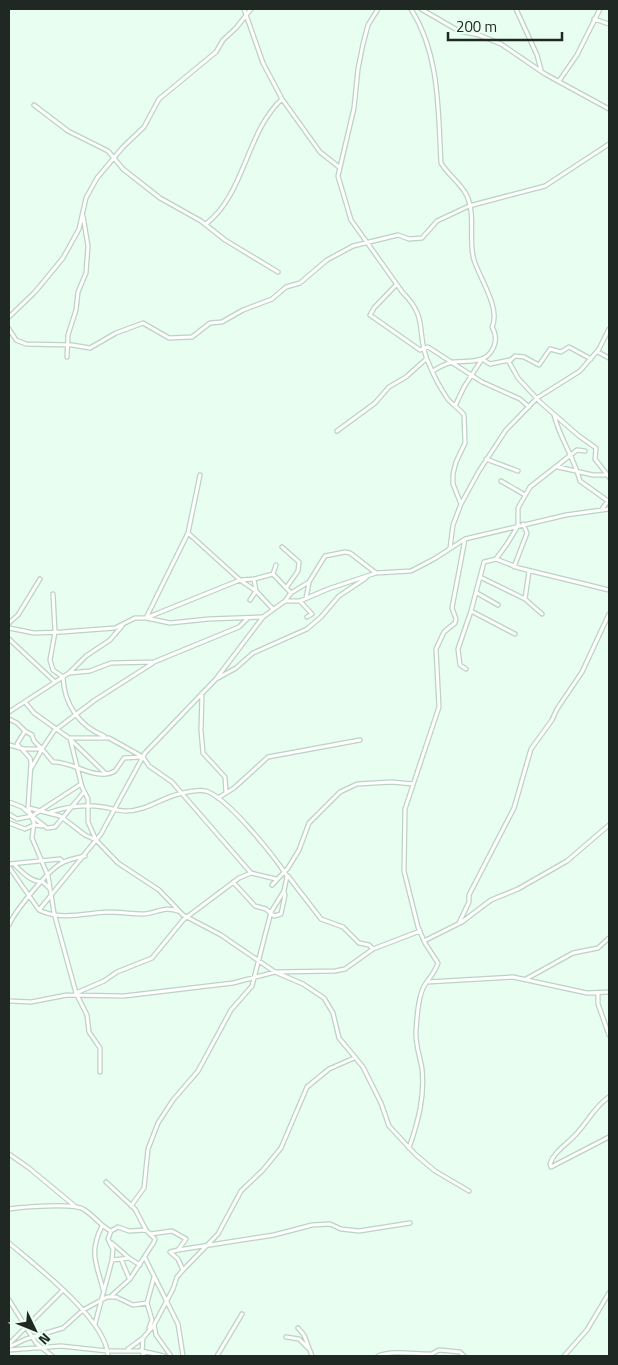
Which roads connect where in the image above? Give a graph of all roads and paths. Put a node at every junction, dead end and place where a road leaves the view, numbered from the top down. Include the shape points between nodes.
1 (244, 9) edge
2 (251, 9) edge
3 (378, 9) edge
4 (411, 9) edge
5 (421, 9) edge
6 (516, 9) edge
7 (600, 9) edge
8 (247, 14) junction
9 (594, 19) junction
10 (609, 24) edge
11 (541, 70) junction
12 (559, 81) junction
13 (282, 99) junction
14 (34, 105) dead end
15 (609, 109) edge
16 (609, 144) edge
17 (114, 158) junction
18 (339, 167) junction
19 (470, 206) junction
20 (82, 212) junction
21 (206, 224) junction
22 (366, 243) junction
23 (278, 272) dead end
24 (396, 285) junction
25 (9, 317) edge
26 (9, 329) edge
27 (609, 329) edge
28 (67, 345) junction
29 (425, 349) junction
30 (598, 352) junction
31 (67, 357) dead end
32 (426, 358) junction
33 (609, 358) edge
34 (482, 359) junction
35 (591, 359) junction
36 (510, 360) junction
37 (450, 363) junction
38 (433, 371) junction
39 (473, 376) junction
40 (537, 398) junction
41 (455, 406) junction
42 (528, 408) junction
43 (554, 415) junction
44 (336, 431) dead end
45 (585, 450) dead end
46 (573, 455) junction
47 (486, 459) junction
48 (557, 467) junction
49 (518, 471) dead end
50 (578, 472) junction
51 (200, 475) dead end
52 (607, 476) edge
53 (501, 480) dead end
54 (525, 495) junction
55 (461, 504) junction
56 (602, 509) junction
57 (609, 509) edge
58 (524, 524) junction
59 (518, 526) junction
60 (188, 533) junction
61 (466, 539) junction
62 (282, 547) dead end
63 (450, 548) junction
64 (496, 558) junction
65 (276, 565) dead end
66 (514, 567) junction
67 (529, 571) junction
68 (376, 573) junction
69 (273, 574) junction
70 (368, 576) junction
71 (480, 577) junction
72 (40, 579) dead end
73 (254, 579) junction
74 (240, 580) junction
75 (309, 582) junction
76 (286, 588) junction
77 (609, 590) edge
78 (256, 591) junction
79 (291, 593) junction
80 (477, 593) junction
81 (53, 594) dead end
82 (306, 598) junction
83 (525, 599) junction
84 (250, 600) dead end
85 (285, 601) junction
86 (300, 601) junction
87 (295, 602) junction
88 (498, 605) dead end
89 (290, 607) dead end
90 (273, 609) junction
91 (471, 611) junction
92 (542, 614) dead end
93 (609, 614) edge
94 (263, 617) junction
95 (146, 618) junction
96 (248, 618) junction
97 (307, 618) dead end
98 (9, 623) edge
99 (122, 625) junction
100 (9, 628) edge
101 (55, 632) junction
102 (514, 634) dead end
103 (9, 639) edge
104 (154, 662) junction
105 (466, 669) dead end
106 (69, 674) junction
107 (63, 677) junction
108 (216, 679) junction
109 (54, 681) junction
110 (202, 693) junction
111 (25, 702) junction
112 (9, 712) edge
113 (75, 715) junction
114 (9, 719) edge
115 (56, 730) junction
116 (25, 731) junction
117 (106, 737) junction
118 (71, 740) junction
119 (360, 740) dead end
120 (9, 745) edge
121 (20, 748) junction
122 (42, 749) junction
123 (143, 757) junction
124 (78, 768) junction
125 (31, 769) junction
126 (106, 773) junction
127 (82, 784) junction
128 (413, 784) junction
129 (84, 792) junction
130 (182, 793) junction
131 (226, 793) junction
132 (218, 798) junction
133 (9, 802) edge
134 (88, 805) junction
135 (72, 807) junction
136 (28, 808) junction
137 (116, 809) junction
138 (40, 810) junction
139 (51, 812) junction
140 (9, 814) edge
141 (33, 816) junction
142 (64, 818) junction
143 (17, 819) junction
144 (10, 824) edge
145 (34, 825) junction
146 (43, 825) junction
147 (609, 825) edge
148 (96, 840) junction
149 (85, 856) junction
150 (41, 859) junction
151 (63, 862) junction
152 (15, 864) junction
153 (9, 866) edge
154 (284, 871) junction
155 (251, 873) junction
156 (48, 876) junction
157 (287, 876) junction
158 (276, 879) junction
159 (43, 882) junction
160 (233, 882) junction
161 (272, 885) dead end
162 (284, 891) junction
163 (51, 893) junction
164 (29, 896) junction
165 (39, 910) junction
166 (178, 911) junction
167 (271, 912) junction
168 (55, 915) junction
169 (187, 917) junction
170 (459, 923) junction
171 (9, 925) edge
172 (420, 931) junction
173 (609, 938) edge
174 (424, 940) junction
175 (373, 949) junction
176 (259, 960) junction
177 (275, 972) junction
178 (254, 977) junction
179 (526, 979) junction
180 (427, 982) junction
181 (609, 992) edge
182 (598, 993) junction
183 (77, 994) junction
184 (9, 1001) edge
185 (609, 1035) edge
186 (354, 1058) junction
187 (100, 1072) dead end
188 (609, 1097) edge
189 (609, 1137) edge
190 (409, 1148) junction
191 (9, 1154) edge
192 (106, 1182) dead end
193 (469, 1191) dead end
194 (131, 1206) junction
195 (76, 1207) junction
196 (9, 1209) edge
197 (410, 1223) dead end
198 (102, 1226) junction
199 (146, 1230) junction
200 (111, 1231) junction
201 (149, 1234) junction
202 (108, 1239) junction
203 (9, 1243) edge
204 (207, 1246) junction
205 (178, 1250) junction
206 (129, 1258) junction
207 (145, 1258) junction
208 (121, 1259) junction
209 (112, 1260) junction
210 (140, 1265) junction
211 (183, 1270) junction
212 (154, 1276) junction
213 (130, 1279) junction
214 (63, 1290) junction
215 (103, 1290) junction
216 (609, 1293) edge
217 (110, 1297) junction
218 (9, 1300) edge
219 (165, 1301) junction
220 (101, 1302) junction
221 (147, 1303) junction
222 (83, 1310) junction
223 (242, 1314) dead end
224 (26, 1324) junction
225 (95, 1325) junction
226 (154, 1325) junction
227 (298, 1328) dead end
228 (149, 1329) junction
229 (33, 1338) junction
230 (143, 1338) junction
231 (286, 1338) dead end
232 (9, 1344) edge
233 (40, 1346) junction
234 (9, 1349) edge
235 (128, 1350) junction
236 (310, 1350) junction
237 (142, 1351) junction
238 (107, 1352) junction
239 (460, 1352) junction
240 (429, 1355) edge
241 (52, 1356) edge
242 (108, 1356) edge
243 (144, 1356) edge
244 (164, 1356) edge
245 (172, 1356) edge
246 (183, 1356) edge
247 (216, 1356) edge
248 (312, 1356) edge
249 (378, 1356) edge
250 (455, 1356) edge
251 (464, 1356) edge
252 (564, 1356) edge

1 - 8 street
2 - 8 street
3 - 18 street via 368,25 363,44 354,108
4 - 19 street via 429,46 437,88 442,146 440,163 466,194
5 - 11 street via 460,31 500,44
6 - 11 street via 538,55
7 - 9 street
8 - 13 street via 263,63
8 - 17 street via 216,52 159,99 144,127
9 - 10 street
9 - 12 street via 577,55
11 - 12 street
12 - 15 street
13 - 18 street via 320,152
13 - 21 street via 265,121 222,207
14 - 17 street via 64,128 103,148
16 - 19 street via 538,190
17 - 20 street via 97,178
17 - 21 street via 126,172 160,198
18 - 22 street via 340,185 351,220
19 - 22 street via 437,221 422,238 409,239 398,235
19 - 34 street via 473,258 496,320 492,327 496,334 495,345
20 - 25 street via 79,229 63,258
20 - 28 street via 88,246 86,273 78,292
21 - 23 street via 225,240
22 - 24 street
22 - 28 street via 327,260 300,283 286,286 272,299 222,322 210,323 192,337 169,338 143,323 90,348
24 - 29 street via 412,303 421,320
24 - 29 street via 370,315 420,350
26 - 28 street via 16,340 26,344
27 - 30 street
28 - 31 street
29 - 32 street
29 - 37 street via 428,347
30 - 33 street
30 - 35 street
32 - 38 street
32 - 44 street via 406,377 389,387 375,403
34 - 36 street via 490,364
34 - 37 street
34 - 39 street
35 - 36 street via 569,347 562,352 550,349 539,365 515,356
35 - 40 street via 574,376
36 - 40 street via 518,378
37 - 38 street
37 - 39 street
38 - 41 street
39 - 41 street via 464,386
39 - 42 street via 520,399
40 - 42 street
40 - 43 street
41 - 55 street via 464,415 466,426 465,443 453,474 453,484
42 - 47 street via 506,430
43 - 46 street
43 - 52 street via 596,448 595,458
45 - 46 street via 577,450
46 - 48 street
46 - 50 street
47 - 49 street
47 - 55 street
48 - 50 street
48 - 54 street via 530,487
50 - 52 street
50 - 56 street via 580,481 608,500
51 - 60 street
53 - 54 street
54 - 59 street via 518,508
55 - 63 street via 453,525
56 - 57 street
56 - 58 street
58 - 59 street
58 - 66 street via 527,533
59 - 61 street
59 - 64 street
60 - 74 street
60 - 95 street
61 - 63 street
61 - 128 street via 452,608 456,620 444,632 436,649 439,708
62 - 76 street via 298,562 298,571
63 - 68 street via 411,571
64 - 66 street
64 - 71 street via 484,562
65 - 69 street
66 - 67 street
67 - 77 street
67 - 83 street
68 - 70 street
68 - 75 street via 345,552 326,556
69 - 73 street
69 - 76 street
70 - 82 street
70 - 108 street via 338,596 307,629 253,653
71 - 80 street
71 - 83 street
72 - 98 street via 18,615
73 - 74 street
73 - 78 street
74 - 78 street
74 - 95 street
75 - 79 street
75 - 82 street
76 - 79 street
78 - 84 street
78 - 90 street
79 - 85 street
80 - 88 street
80 - 91 street
81 - 101 street
82 - 86 street
83 - 92 street
85 - 87 street
85 - 90 street
86 - 87 street
86 - 97 street via 312,614
87 - 89 street
90 - 94 street
91 - 102 street
91 - 105 street via 458,649 460,665
93 - 170 street via 582,672 531,749 514,808 469,895
94 - 96 street
94 - 108 street
95 - 96 street via 170,623
95 - 99 street via 135,618
96 - 104 street via 239,627
99 - 101 street
99 - 106 street via 110,640 86,656
100 - 101 street via 34,633
101 - 107 street via 50,660 53,670
103 - 109 street
104 - 106 street via 111,663
104 - 113 street
106 - 107 street
107 - 109 street
107 - 113 street
108 - 110 street
109 - 111 street
110 - 123 street
110 - 131 street via 203,753 225,777
111 - 112 street
111 - 115 street
113 - 115 street
113 - 117 street via 94,732
114 - 116 street
115 - 118 street
115 - 122 street
116 - 121 street via 17,742
116 - 122 street
117 - 118 street
117 - 123 street
118 - 124 street
118 - 126 street
119 - 131 street via 268,757
120 - 121 street
121 - 122 street
121 - 125 street via 30,758
122 - 124 street via 54,762 65,762
122 - 125 street
123 - 126 street via 124,758 115,771
123 - 130 street via 149,766 166,776
123 - 137 street
124 - 126 street
124 - 127 street
125 - 136 street
127 - 129 street
127 - 138 street
128 - 154 street via 358,784 340,792 309,822 302,845
128 - 172 street via 405,809 404,871
129 - 134 street
129 - 135 street
130 - 132 street via 206,791
130 - 137 street via 148,807
130 - 155 street
131 - 132 street
132 - 154 street via 263,843
133 - 141 street
134 - 135 street
134 - 137 street
134 - 148 street via 88,822
135 - 139 street
135 - 142 street
136 - 138 street
136 - 141 street
137 - 148 street
138 - 139 street
138 - 141 street
139 - 142 street
140 - 143 street
141 - 143 street
141 - 145 street
141 - 146 street
142 - 146 street via 55,827
142 - 148 street
143 - 144 street
144 - 145 street via 25,829
145 - 146 street
145 - 150 street via 32,838
147 - 170 street via 567,861 518,889 491,900
148 - 149 street
148 - 166 street via 118,863 159,890
149 - 151 street
149 - 163 street
150 - 151 street via 56,858
150 - 152 street
150 - 156 street
151 - 156 street
152 - 153 street
152 - 159 street via 33,881
153 - 164 street
154 - 157 street
154 - 158 street
155 - 158 street
155 - 160 street
156 - 159 street
156 - 163 street
157 - 162 street
157 - 175 street via 321,919 342,927 359,943
158 - 161 street
159 - 163 street
159 - 164 street
160 - 167 street via 255,906
160 - 169 street
162 - 167 street
162 - 167 street via 286,895 281,914 274,916
163 - 165 street
163 - 168 street
164 - 165 street
164 - 171 street via 21,903
165 - 168 street
166 - 168 street via 167,908 144,914
166 - 169 street
167 - 176 street
168 - 183 street
169 - 176 street
169 - 183 street via 152,958 116,972
170 - 174 street
172 - 174 street
172 - 175 street
173 - 179 street via 598,948 574,953
174 - 180 street via 438,963 434,975
175 - 177 street via 345,969
176 - 177 street
176 - 178 street
177 - 178 street
177 - 186 street via 303,984 324,998 333,1013 339,1038
178 - 183 street via 233,983 124,996
178 - 194 street via 252,986 232,1010 198,1071 158,1123 148,1148 144,1188
179 - 180 street
179 - 182 street
180 - 190 street via 420,1001 416,1032 422,1070 420,1118
181 - 182 street
182 - 185 street via 598,1004
183 - 184 street via 30,1002
183 - 187 street via 87,1015 89,1032 100,1048
186 - 190 street via 368,1076 390,1126
186 - 204 street via 307,1086 281,1148 264,1170 241,1191 218,1234
188 - 189 street via 550,1164 552,1167
190 - 193 street via 442,1176
191 - 195 street
192 - 194 street
194 - 199 street via 140,1215
195 - 196 street
195 - 198 street via 92,1215
197 - 204 street via 358,1231 330,1224 312,1225
198 - 200 street
198 - 215 street via 93,1257
199 - 200 street via 129,1231 118,1227
199 - 201 street
200 - 202 street
201 - 205 street via 172,1232 180,1235 186,1239
201 - 207 street via 155,1239
202 - 206 street
202 - 209 street via 113,1249
203 - 214 street
204 - 205 street
204 - 211 street
205 - 211 street via 170,1252
206 - 208 street
206 - 210 street
207 - 210 street
207 - 212 street
208 - 209 street
208 - 213 street
209 - 215 street
210 - 213 street
211 - 219 street
212 - 219 street
212 - 221 street
213 - 217 street
214 - 222 street
214 - 224 street
215 - 220 street
216 - 252 street via 587,1330
217 - 220 street
217 - 221 street via 133,1305
218 - 224 street
219 - 226 street
219 - 246 street via 178,1324
220 - 222 street
220 - 225 street
221 - 228 street via 152,1320
222 - 225 street
222 - 229 street via 63,1328
223 - 247 street
224 - 229 street
224 - 232 street
225 - 238 street
226 - 228 street
226 - 245 street via 156,1335
227 - 236 street
228 - 230 street
229 - 233 street
229 - 234 street
230 - 235 street
230 - 237 street
231 - 236 street via 299,1339
233 - 234 street
233 - 238 street
233 - 241 street
235 - 237 street
235 - 238 street
236 - 248 street
237 - 243 street
237 - 244 street
238 - 242 street
239 - 240 street via 439,1350
239 - 250 street
239 - 251 street
240 - 249 street via 399,1352

